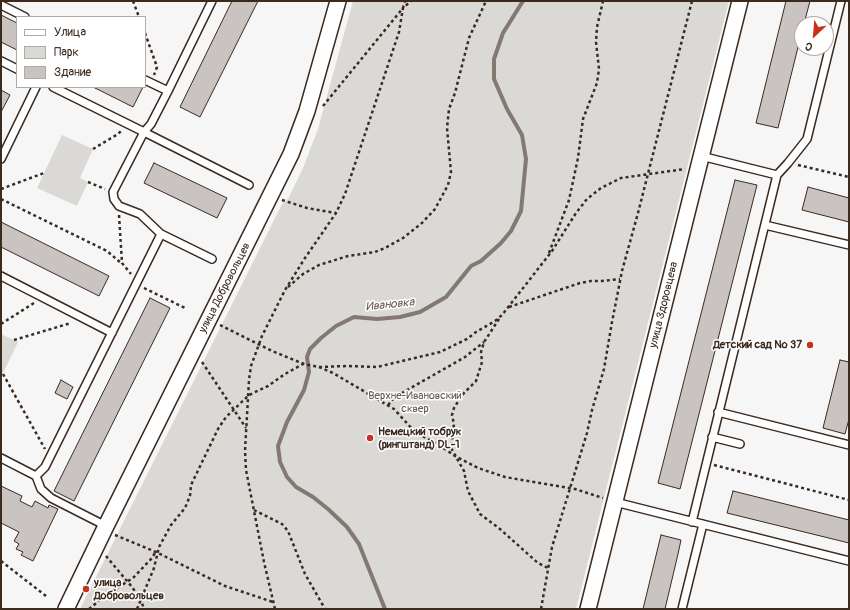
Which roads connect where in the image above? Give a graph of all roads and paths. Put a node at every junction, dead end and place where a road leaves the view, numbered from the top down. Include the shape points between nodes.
1 (133, 1) edge
2 (212, 1) edge
3 (338, 1) edge
4 (405, 1) edge
5 (411, 1) edge
6 (486, 1) edge
7 (603, 1) edge
8 (692, 1) edge
9 (740, 1) edge
10 (841, 1) edge
11 (1, 5) edge
12 (403, 8) junction
13 (23, 16) edge
14 (139, 16) edge
15 (146, 36) edge
16 (1, 61) edge
17 (16, 68) edge
18 (147, 81) edge
19 (36, 88) edge
20 (55, 88) edge
21 (168, 91) junction
22 (318, 111) dead end
23 (144, 132) junction
24 (118, 134) dead end
25 (93, 149) dead end
26 (1, 159) edge
27 (700, 161) junction
28 (788, 163) junction
29 (44, 173) dead end
30 (648, 174) junction
31 (777, 175) junction
32 (849, 177) edge
33 (88, 182) dead end
34 (249, 185) dead end
35 (101, 187) dead end
36 (1, 189) edge
37 (1, 199) edge
38 (280, 200) dead end
39 (336, 213) junction
40 (119, 221) dead end
41 (764, 225) junction
42 (161, 234) junction
43 (849, 245) edge
44 (547, 257) junction
45 (212, 259) dead end
46 (122, 264) junction
47 (126, 268) dead end
48 (1, 276) edge
49 (620, 279) junction
50 (142, 287) dead end
51 (285, 290) junction
52 (43, 298) junction
53 (508, 307) junction
54 (187, 309) dead end
55 (502, 315) junction
56 (84, 319) junction
57 (1, 324) edge
58 (217, 324) dead end
59 (112, 333) junction
60 (14, 340) dead end
61 (484, 342) junction
62 (259, 344) junction
63 (200, 358) dead end
64 (305, 364) junction
65 (319, 367) junction
66 (3, 374) dead end
67 (249, 395) junction
68 (388, 405) junction
69 (234, 409) junction
70 (718, 412) junction
71 (247, 428) junction
72 (712, 437) junction
73 (740, 444) dead end
74 (849, 445) edge
75 (455, 456) junction
76 (1, 458) edge
77 (50, 458) junction
78 (706, 463) junction
79 (36, 476) junction
80 (570, 488) junction
81 (849, 500) edge
82 (614, 502) junction
83 (253, 510) junction
84 (692, 522) junction
85 (703, 524) junction
86 (109, 530) junction
87 (103, 553) dead end
88 (157, 553) junction
89 (1, 561) edge
90 (849, 561) edge
91 (548, 568) junction
92 (127, 581) junction
93 (46, 596) dead end
94 (141, 600) junction
95 (273, 602) junction
96 (66, 609) edge
97 (89, 609) edge
98 (137, 609) edge
99 (144, 609) edge
100 (275, 609) edge
101 (325, 609) edge
102 (541, 609) edge
103 (588, 609) edge
104 (682, 609) edge

1 - 14 path
2 - 21 lane
3 - 86 street, улица Добровольцев via 307,110 291,154
4 - 12 path
5 - 12 path
6 - 51 path via 469,38 455,93 448,109 451,172 448,185 435,209 403,238 385,248 319,265 303,274
7 - 44 path via 597,27 597,83 583,119 569,200
8 - 30 path
9 - 27 street, улица Здоровцева
10 - 28 lane via 806,138
11 - 13 lane
12 - 22 path
12 - 39 path via 399,32 378,97
15 - 18 path via 157,67
16 - 17 lane
18 - 21 lane
19 - 26 lane
20 - 23 lane
21 - 23 lane
23 - 34 lane
23 - 42 lane via 113,192 114,199 118,206 140,214
24 - 25 path
27 - 30 path
27 - 31 lane
27 - 82 street, улица Здоровцева
28 - 31 lane
28 - 32 path
29 - 36 path
30 - 44 path via 621,178 601,188 587,199
30 - 49 path
31 - 41 lane
33 - 35 path
37 - 46 path via 107,251
38 - 39 path
39 - 51 path
40 - 46 path
41 - 43 lane
41 - 70 lane
42 - 45 lane
42 - 59 lane
44 - 53 path
46 - 47 path
48 - 52 lane
49 - 53 path via 580,283
49 - 80 path via 604,369
50 - 54 path
51 - 62 path
52 - 56 lane
52 - 57 path
53 - 55 path
55 - 61 path
55 - 65 path via 467,339 440,352 377,367
56 - 59 lane
56 - 60 path
58 - 62 path
59 - 77 lane
61 - 68 path via 465,357 395,398
61 - 75 path via 482,362 476,381 462,395 452,415 452,448
62 - 64 path
62 - 67 path via 251,366
63 - 69 path
64 - 65 path
64 - 67 path
65 - 68 path
66 - 77 path
67 - 69 path
67 - 71 path
68 - 75 path via 415,432
69 - 71 path
69 - 88 path via 218,429 192,485 185,508 171,525
70 - 72 lane
70 - 74 lane
71 - 83 path via 246,470
72 - 73 lane
72 - 78 lane
75 - 80 path via 478,468 506,477
75 - 91 path via 464,471 468,491 480,514 538,563
76 - 79 lane
77 - 79 lane
78 - 81 path
78 - 84 lane
79 - 86 lane via 41,489 51,498
80 - 82 path
80 - 91 path
82 - 84 lane
82 - 103 street, улица Здоровцева
83 - 95 path
83 - 101 path via 282,524 288,531 305,574
84 - 85 lane
85 - 90 lane
85 - 104 lane
86 - 88 path
86 - 96 street, улица Добровольцев
87 - 92 path
88 - 92 path
88 - 94 path
88 - 95 path via 225,586
89 - 93 path
91 - 102 path
92 - 94 path
92 - 97 path
94 - 98 path
94 - 99 path
95 - 100 path

